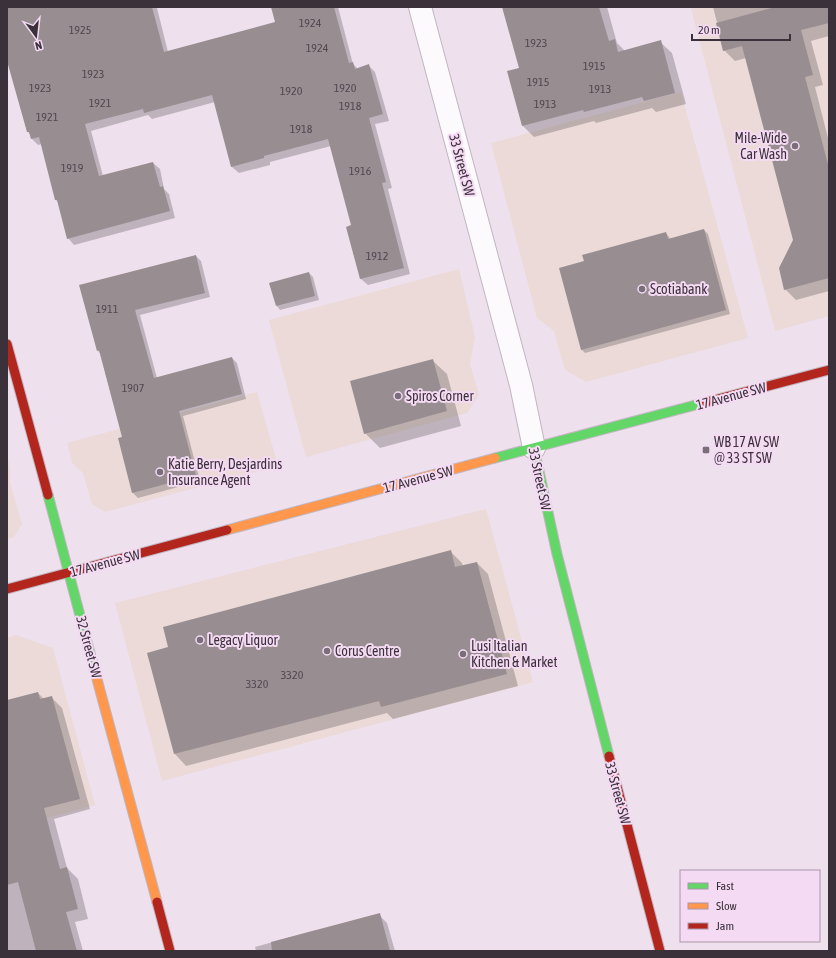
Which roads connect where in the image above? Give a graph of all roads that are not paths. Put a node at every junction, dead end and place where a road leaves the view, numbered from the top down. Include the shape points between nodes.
1 (420, 7) edge
2 (7, 344) edge
3 (829, 370) edge
4 (534, 448) junction
5 (68, 572) junction
6 (7, 589) edge
7 (170, 951) edge
8 (660, 951) edge

1 - 4 street, 33 Street SW via 521,385
2 - 5 street, 32 Street SW
3 - 4 street, 17 Avenue SW
4 - 5 street, 17 Avenue SW
4 - 8 street, 33 Street SW via 557,554
5 - 6 street, 17 Avenue SW
5 - 7 street, 32 Street SW

